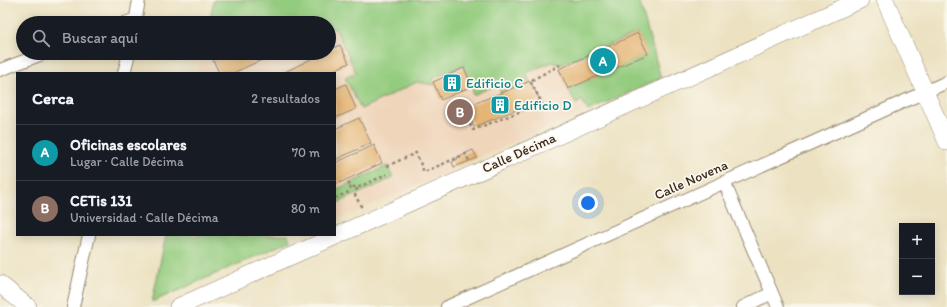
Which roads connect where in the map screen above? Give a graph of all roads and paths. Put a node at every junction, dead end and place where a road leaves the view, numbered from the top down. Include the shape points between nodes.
1 (140, 0) edge
2 (860, 0) edge
3 (885, 0) edge
4 (134, 16) edge
5 (26, 60) edge
6 (127, 60) edge
7 (560, 65) dead end
8 (0, 70) edge
9 (124, 72) edge
10 (947, 82) edge
11 (925, 92) junction
12 (463, 102) dead end
13 (947, 142) edge
14 (470, 162) dead end
15 (386, 166) dead end
16 (386, 174) dead end
17 (724, 182) junction
18 (348, 183) dead end
19 (351, 186) junction
20 (357, 188) junction
21 (349, 192) junction
22 (355, 195) junction
23 (336, 198) edge
24 (362, 208) dead end
25 (89, 236) edge
26 (336, 236) edge
27 (336, 236) edge
28 (0, 284) edge
29 (772, 293) junction
30 (28, 307) edge
31 (74, 307) edge
32 (178, 307) edge
33 (447, 307) edge
34 (743, 307) edge
35 (778, 307) edge

1 - 4 street
2 - 26 street, Calle Décima
3 - 11 street
5 - 8 street
6 - 9 street
7 - 12 path via 530,81 542,103 473,130 462,110
10 - 11 street, Calle Novena
11 - 13 street
11 - 17 street, Calle Novena
14 - 15 path via 466,154 424,172 416,153
16 - 20 path
17 - 29 street
17 - 33 street, Calle Novena
18 - 19 path
19 - 20 path
19 - 21 path
20 - 22 path
21 - 22 path
21 - 23 path
22 - 24 path
25 - 31 street
27 - 32 street, Calle Décima
28 - 30 street
29 - 34 street
29 - 35 street

